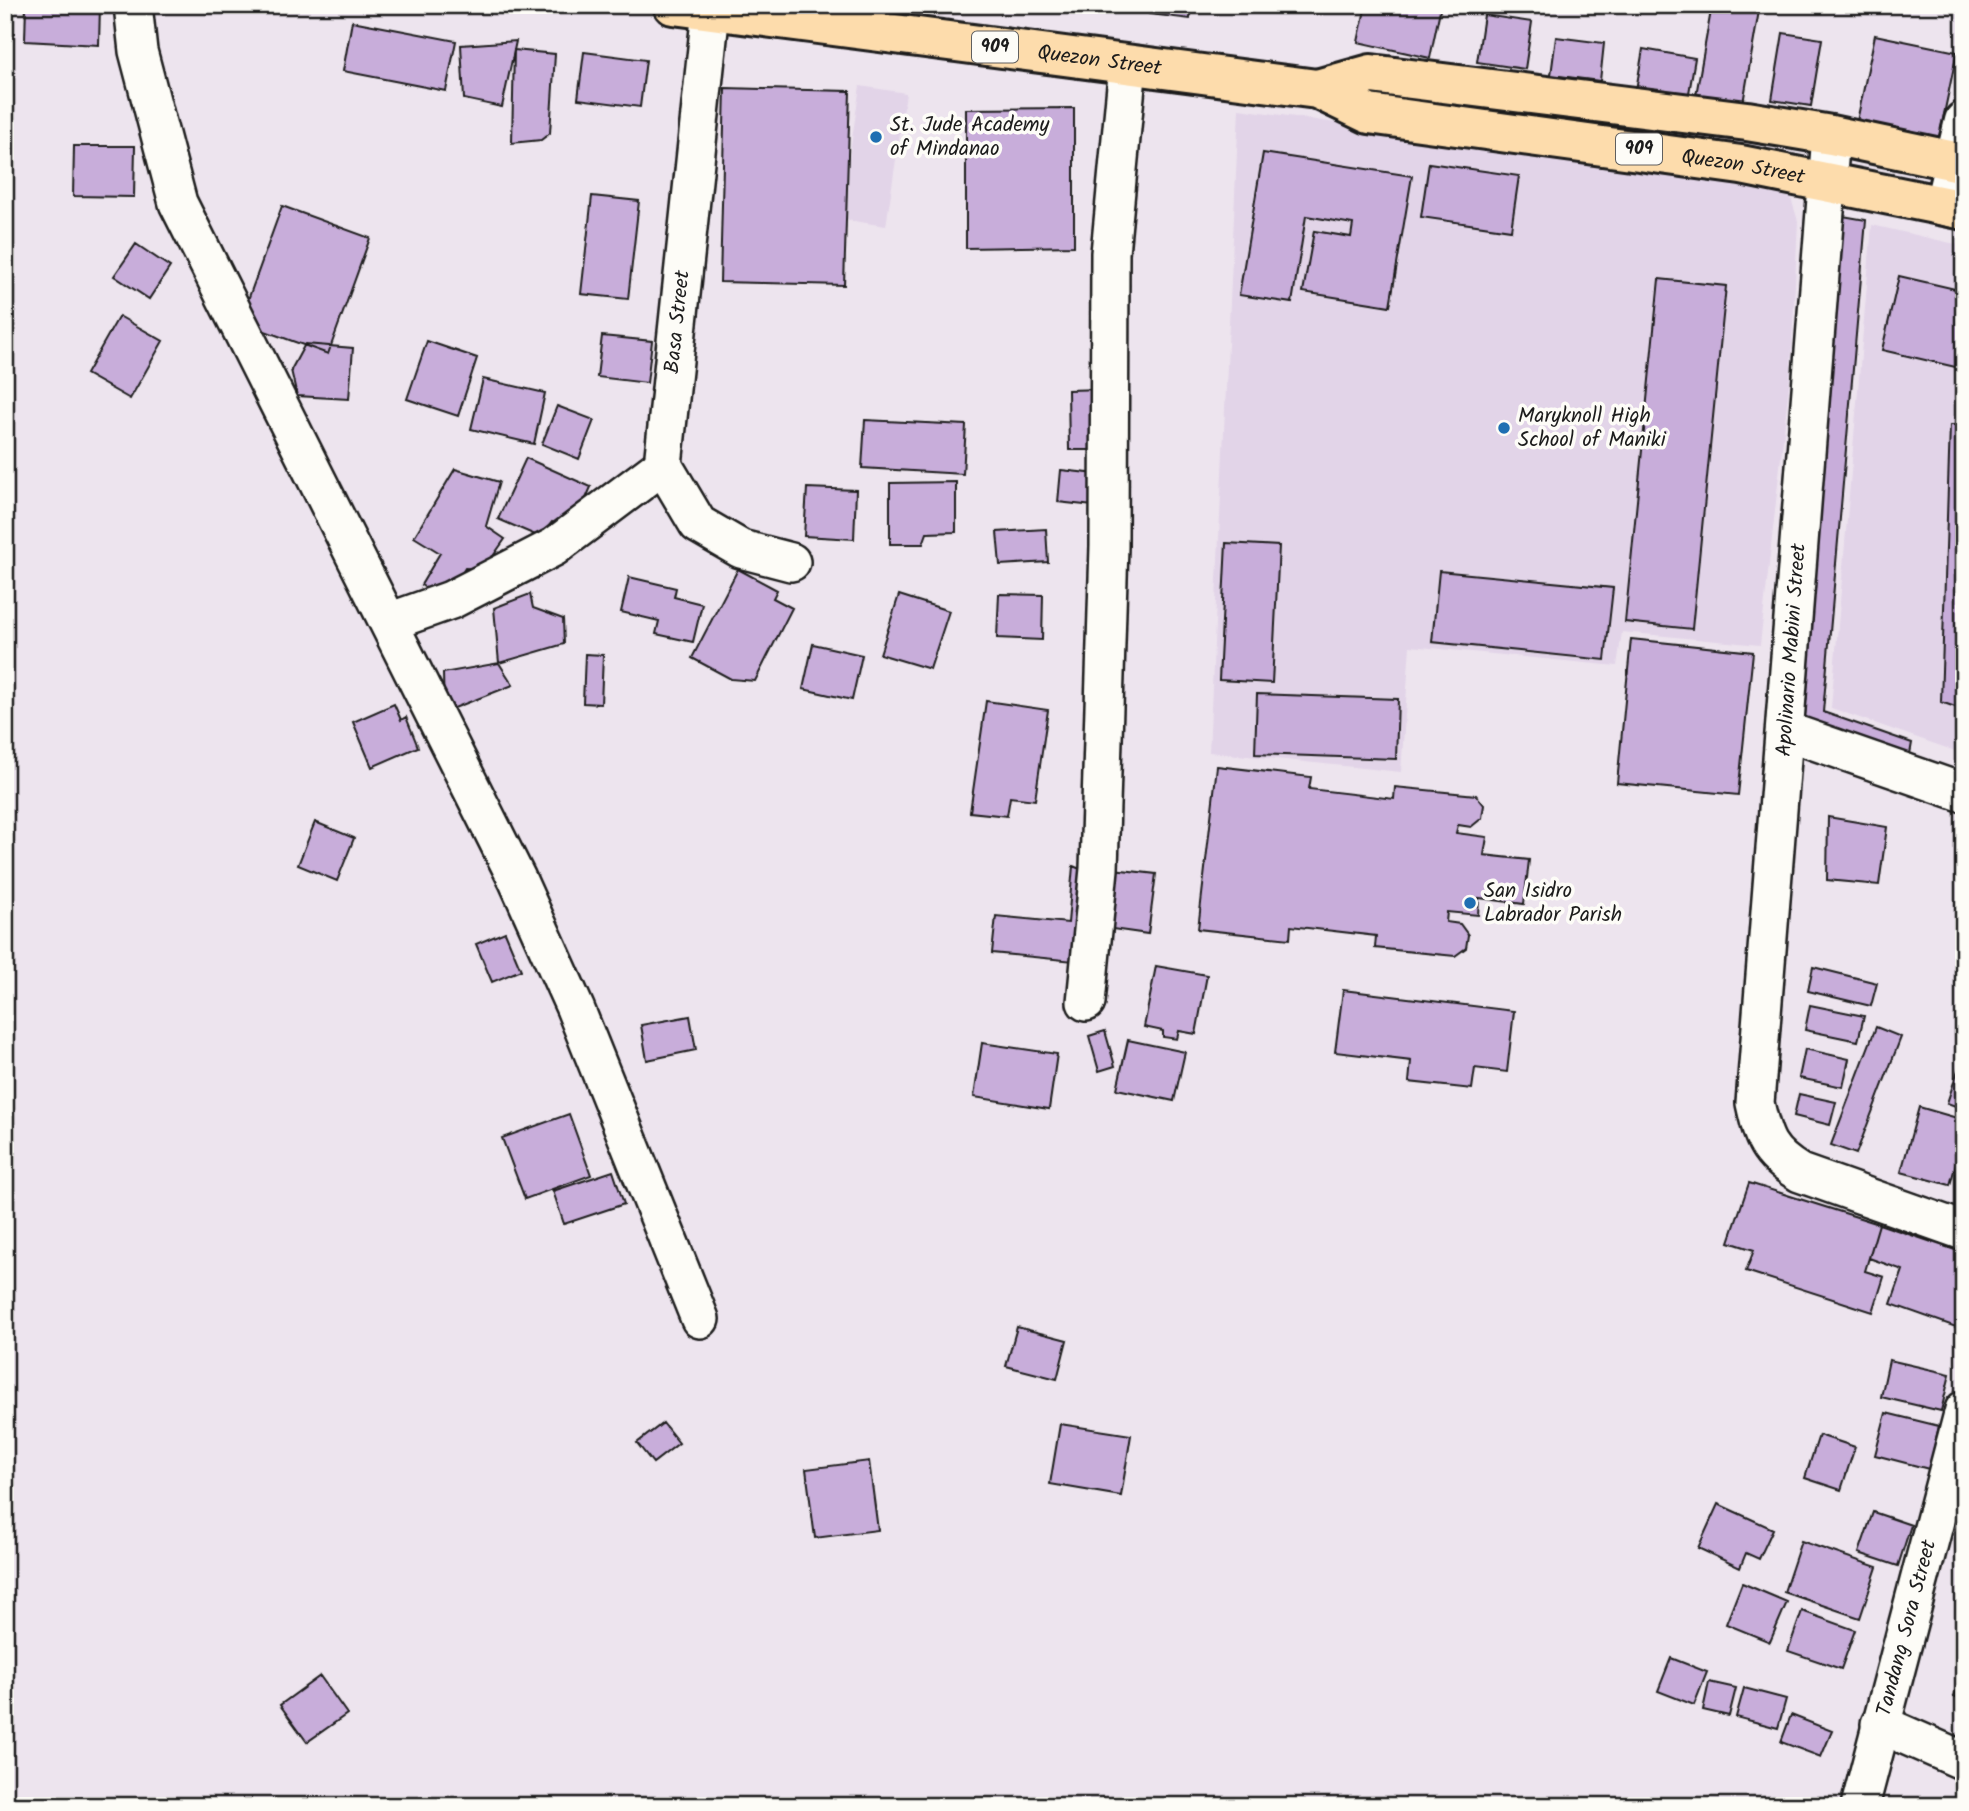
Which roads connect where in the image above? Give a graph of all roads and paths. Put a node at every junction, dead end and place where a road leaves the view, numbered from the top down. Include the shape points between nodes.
1 (134, 5) edge
2 (673, 5) edge
3 (711, 10) junction
4 (1128, 65) junction
5 (1317, 89) junction
6 (1964, 121) edge
7 (1831, 135) junction
8 (1959, 162) edge
9 (1827, 180) junction
10 (1954, 208) edge
11 (663, 466) junction
12 (791, 562) dead end
13 (389, 622) junction
14 (1786, 731) junction
15 (1964, 793) edge
16 (1086, 1002) dead end
17 (1964, 1231) edge
18 (700, 1319) dead end
19 (1964, 1410) edge
20 (1880, 1724) junction
21 (1964, 1761) edge
22 (1860, 1806) edge

1 - 13 street via 138,51 178,203
2 - 3 highway, Quezon Street / 909
3 - 4 highway, Quezon Street / 909
3 - 11 street, Basa Street
4 - 5 highway, Quezon Street / 909
4 - 16 street via 1110,253 1110,546 1100,855
5 - 7 highway, Quezon Street / 909 via 1371,74 1639,105
5 - 9 highway, Quezon Street / 909 via 1369,114 1632,148
6 - 8 street
7 - 8 highway, Quezon Street / 909
7 - 9 street, Apolinario Mabini Street
8 - 10 street
9 - 10 highway, Quezon Street / 909
9 - 14 street, Apolinario Mabini Street
11 - 12 street via 698,524 741,548
11 - 13 street via 554,547 451,600
13 - 18 street via 517,879 575,1008
14 - 15 street
14 - 17 street, Apolinario Mabini Street via 1755,1103 1762,1136 1777,1159 1800,1173
19 - 20 street, Tandang Sora Street
20 - 21 street
20 - 22 street, Tandang Sora Street

